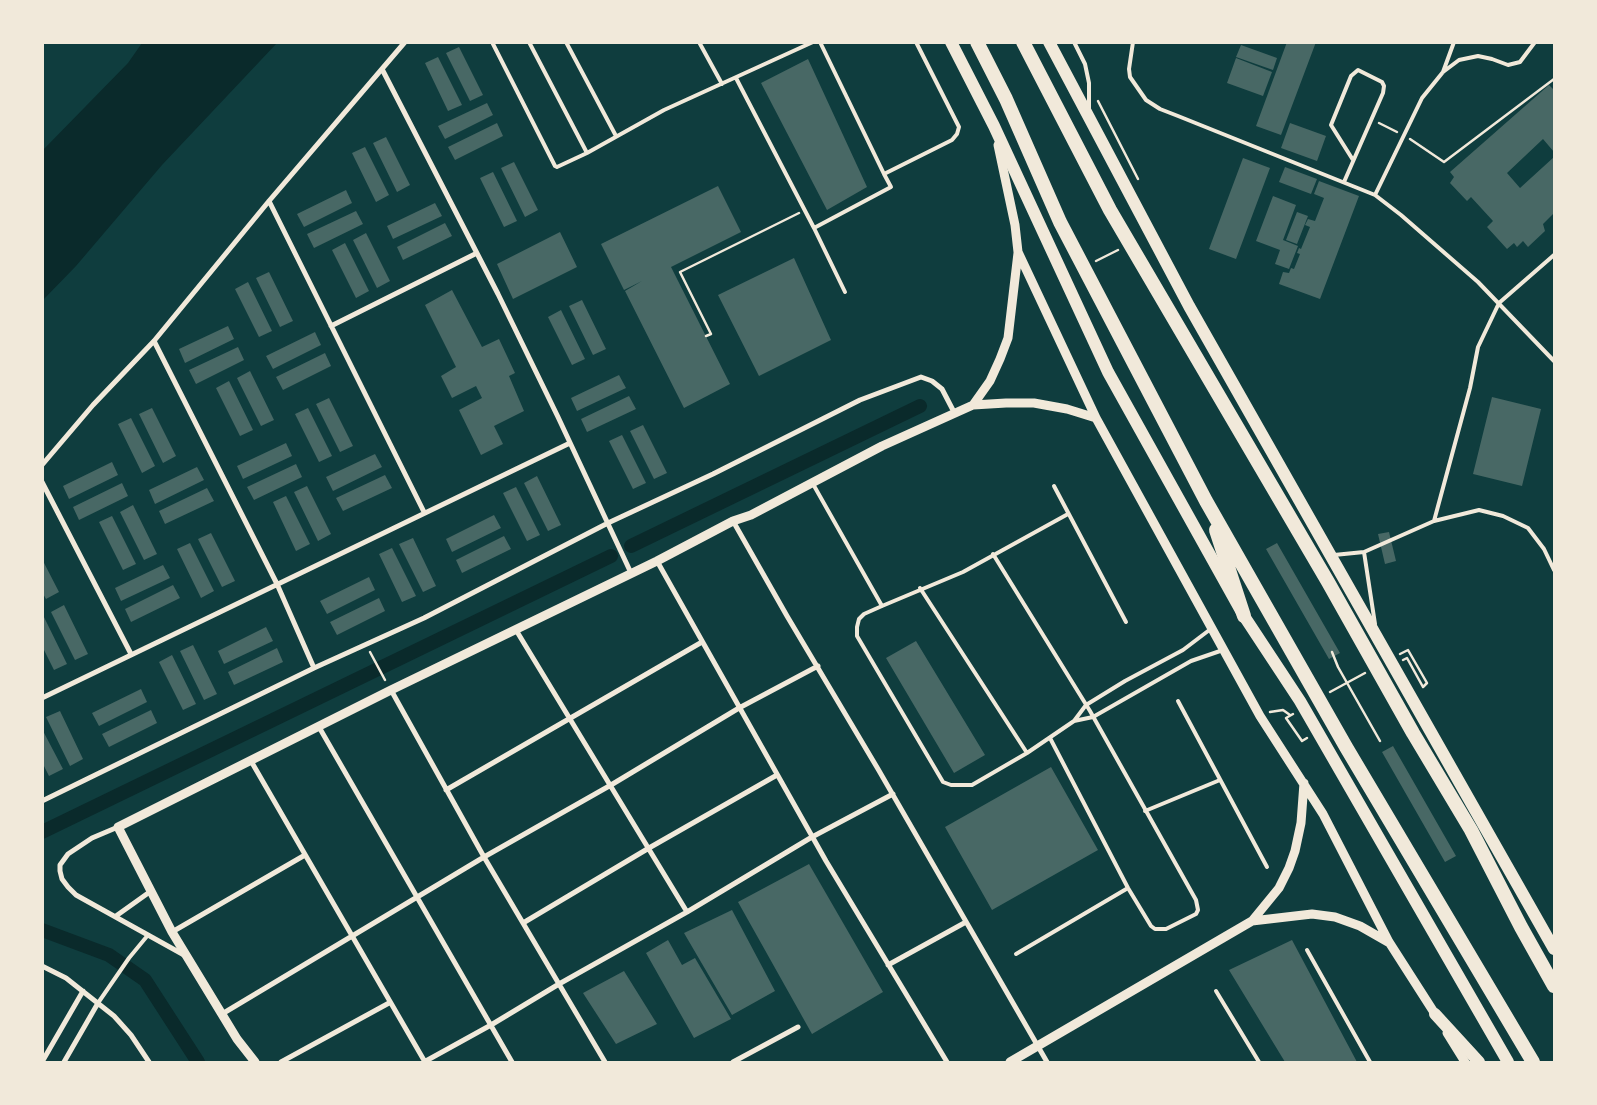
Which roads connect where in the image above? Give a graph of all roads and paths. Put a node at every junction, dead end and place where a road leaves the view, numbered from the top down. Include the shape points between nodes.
1 (405, 42) edge
2 (492, 42) edge
3 (529, 42) edge
4 (566, 42) edge
5 (698, 42) edge
6 (813, 42) edge
7 (820, 42) edge
8 (916, 42) edge
9 (951, 42) edge
10 (977, 42) edge
11 (1023, 42) edge
12 (1049, 42) edge
13 (1074, 42) edge
14 (1133, 42) edge
15 (1454, 42) edge
16 (1536, 42) edge
17 (382, 69) junction
18 (1442, 72) junction
19 (736, 78) junction
20 (1554, 79) edge
21 (1089, 83) junction
22 (722, 84) junction
23 (1090, 118) junction
24 (1372, 120) junction
25 (994, 126) junction
26 (1404, 135) junction
27 (616, 136) junction
28 (1120, 143) dead end
29 (587, 153) junction
30 (1352, 160) junction
31 (884, 174) junction
32 (1344, 182) junction
33 (1375, 195) junction
34 (269, 201) junction
35 (805, 210) junction
36 (814, 228) junction
37 (1118, 250) dead end
38 (1018, 252) junction
39 (477, 253) junction
40 (1554, 256) edge
41 (1093, 262) dead end
42 (846, 292) dead end
43 (1499, 302) junction
44 (332, 326) junction
45 (706, 336) dead end
46 (154, 341) junction
47 (1554, 361) edge
48 (973, 405) junction
49 (955, 414) junction
50 (1096, 418) junction
51 (570, 443) junction
52 (42, 465) edge
53 (42, 482) edge
54 (812, 482) junction
55 (1054, 486) dead end
56 (1206, 501) junction
57 (424, 512) junction
58 (1068, 514) junction
59 (733, 521) junction
60 (1434, 521) junction
61 (608, 523) junction
62 (1364, 552) junction
63 (993, 554) junction
64 (1331, 555) junction
65 (657, 561) junction
66 (1554, 570) edge
67 (631, 574) junction
68 (277, 584) junction
69 (920, 588) junction
70 (882, 606) junction
71 (1244, 616) junction
72 (1126, 622) dead end
73 (1212, 627) junction
74 (516, 630) junction
75 (1377, 637) junction
76 (702, 642) junction
77 (1224, 649) junction
78 (1332, 652) dead end
79 (131, 654) junction
80 (374, 658) dead end
81 (1395, 660) junction
82 (818, 666) junction
83 (314, 668) junction
84 (1373, 669) dead end
85 (384, 678) dead end
86 (1346, 683) junction
87 (391, 690) junction
88 (1329, 693) dead end
89 (42, 698) edge
90 (1178, 701) dead end
91 (1086, 705) junction
92 (1297, 707) junction
93 (739, 708) junction
94 (1260, 716) junction
95 (1092, 717) junction
96 (570, 718) junction
97 (1074, 721) junction
98 (319, 727) junction
99 (1302, 731) dead end
100 (1050, 738) junction
101 (1380, 741) dead end
102 (1027, 753) junction
103 (250, 761) junction
104 (777, 775) junction
105 (1220, 780) junction
106 (1304, 783) junction
107 (611, 785) junction
108 (446, 790) junction
109 (893, 794) junction
110 (42, 800) edge
111 (1145, 810) junction
112 (118, 828) junction
113 (812, 837) junction
114 (649, 848) junction
115 (305, 855) junction
116 (484, 857) junction
117 (1267, 867) dead end
118 (1128, 888) junction
119 (151, 891) junction
120 (418, 897) junction
121 (687, 912) junction
122 (116, 916) junction
123 (1252, 920) junction
124 (966, 922) junction
125 (523, 923) junction
126 (172, 932) junction
127 (148, 934) junction
128 (352, 936) junction
129 (1389, 942) junction
130 (1307, 950) dead end
131 (1554, 950) edge
132 (1016, 954) dead end
133 (188, 958) junction
134 (888, 965) junction
135 (42, 966) edge
136 (559, 984) junction
137 (1554, 986) edge
138 (83, 991) junction
139 (1216, 991) dead end
140 (98, 1003) junction
141 (389, 1003) junction
142 (222, 1014) junction
143 (1435, 1014) junction
144 (491, 1025) junction
145 (798, 1027) dead end
146 (1038, 1046) junction
147 (42, 1062) edge
148 (64, 1062) edge
149 (149, 1062) edge
150 (254, 1062) edge
151 (281, 1062) edge
152 (425, 1062) edge
153 (512, 1062) edge
154 (606, 1062) edge
155 (733, 1062) edge
156 (947, 1062) edge
157 (1010, 1062) edge
158 (1047, 1062) edge
159 (1259, 1062) edge
160 (1370, 1062) edge
161 (1464, 1062) edge
162 (1479, 1062) edge
163 (1508, 1062) edge
164 (1533, 1062) edge

1 - 17 street
2 - 29 lane via 555,166
3 - 29 lane
4 - 27 lane
5 - 22 lane
6 - 19 lane
7 - 31 lane
8 - 31 lane via 959,127 952,140
9 - 25 highway
10 - 56 highway via 1060,222
11 - 137 highway via 1110,210 1470,830
12 - 23 highway
13 - 21 lane via 1085,64
14 - 32 lane via 1128,69 1146,100 1172,114
15 - 18 lane
16 - 18 lane via 1520,62 1508,65 1478,56 1459,60
17 - 34 street
17 - 39 street
18 - 26 lane via 1422,98
19 - 22 lane
19 - 35 lane
20 - 26 path via 1444,162
21 - 23 lane
21 - 28 path
22 - 27 lane
23 - 64 highway via 1189,306
24 - 26 path
24 - 30 lane
24 - 30 lane via 1384,86 1358,70 1351,76 1331,125
25 - 38 street
25 - 71 highway via 1108,372
26 - 33 lane
27 - 29 lane
30 - 32 lane
31 - 36 lane via 891,187
32 - 33 lane
33 - 43 lane
34 - 44 street
34 - 46 street
35 - 36 lane
35 - 45 path via 680,272 711,334
36 - 42 lane
37 - 41 path
38 - 48 street via 1008,338 990,381
38 - 50 street
39 - 44 street
39 - 51 street
40 - 43 lane
43 - 47 lane
43 - 60 lane via 1478,347
44 - 57 street
46 - 52 street
46 - 68 street
48 - 49 street
48 - 50 street via 1034,403
49 - 54 street
49 - 61 street via 942,389 932,380 911,379 860,400
50 - 73 street
51 - 57 street
51 - 61 street
53 - 79 street
54 - 59 street via 751,515
54 - 70 lane
55 - 58 lane
56 - 71 highway
56 - 164 highway
57 - 68 street
58 - 63 lane
58 - 72 lane
59 - 65 street
59 - 82 street
60 - 62 lane
60 - 66 lane via 1479,510 1503,516 1528,528 1544,549
61 - 67 street
61 - 83 street via 424,618
62 - 64 lane
62 - 75 lane
63 - 69 lane via 963,572
63 - 91 lane
64 - 75 highway
65 - 67 street
65 - 76 street
67 - 74 street
68 - 79 street
68 - 83 street
69 - 70 lane
69 - 102 lane
70 - 102 lane via 859,619 857,636 943,782 951,786 972,785
71 - 92 highway
73 - 77 street
73 - 91 lane via 1183,650
74 - 87 street
74 - 96 street
75 - 81 highway
76 - 93 street
76 - 96 street
77 - 94 street
77 - 95 lane via 1191,661
78 - 86 path
79 - 89 street
80 - 85 path
81 - 81 path via 1407,658 1423,687 1427,683 1408,650
81 - 131 highway
82 - 93 street
82 - 109 street
83 - 110 street
84 - 86 path
86 - 88 path
86 - 101 path
87 - 98 street
87 - 108 street
90 - 105 lane
91 - 95 lane
91 - 97 lane
92 - 94 path via 1294,705 1294,717 1283,710
92 - 99 path via 1286,718 1302,741 1307,738
92 - 163 highway
93 - 104 street
93 - 107 street
94 - 106 street
95 - 97 lane
95 - 111 lane
96 - 107 street
96 - 108 street
97 - 100 lane
98 - 103 street
98 - 120 street
100 - 102 lane
100 - 118 lane
103 - 112 street
103 - 115 street
104 - 113 street
104 - 114 street
105 - 111 lane
105 - 117 lane
106 - 123 street via 1301,823 1289,868 1279,888
106 - 129 street
107 - 114 street
107 - 116 street
108 - 116 street
109 - 113 street
109 - 124 street
111 - 118 lane via 1196,900 1198,910 1166,929 1155,929
112 - 119 street
112 - 122 street via 76,847 60,864 68,887 76,895
113 - 121 street
113 - 134 street
114 - 121 street
114 - 125 street
115 - 126 street
115 - 128 street
116 - 120 street
116 - 125 street
118 - 132 lane
119 - 122 street
119 - 126 street
120 - 128 street
120 - 144 street
121 - 136 street
122 - 127 street
123 - 129 street via 1312,914 1328,916 1360,926
123 - 146 street
124 - 134 street
124 - 146 street
125 - 136 street
126 - 133 street
127 - 133 street
127 - 140 lane
128 - 141 street
128 - 142 street
129 - 143 street
130 - 160 lane
133 - 142 street
134 - 156 street
135 - 138 street
136 - 144 street
136 - 154 street
138 - 140 street
138 - 147 street
139 - 159 lane
140 - 148 street
140 - 149 street via 131,1035
141 - 151 street
141 - 152 street
142 - 150 street
143 - 161 street
143 - 162 highway
144 - 152 street
144 - 153 street
145 - 155 street
146 - 157 street
146 - 158 street

